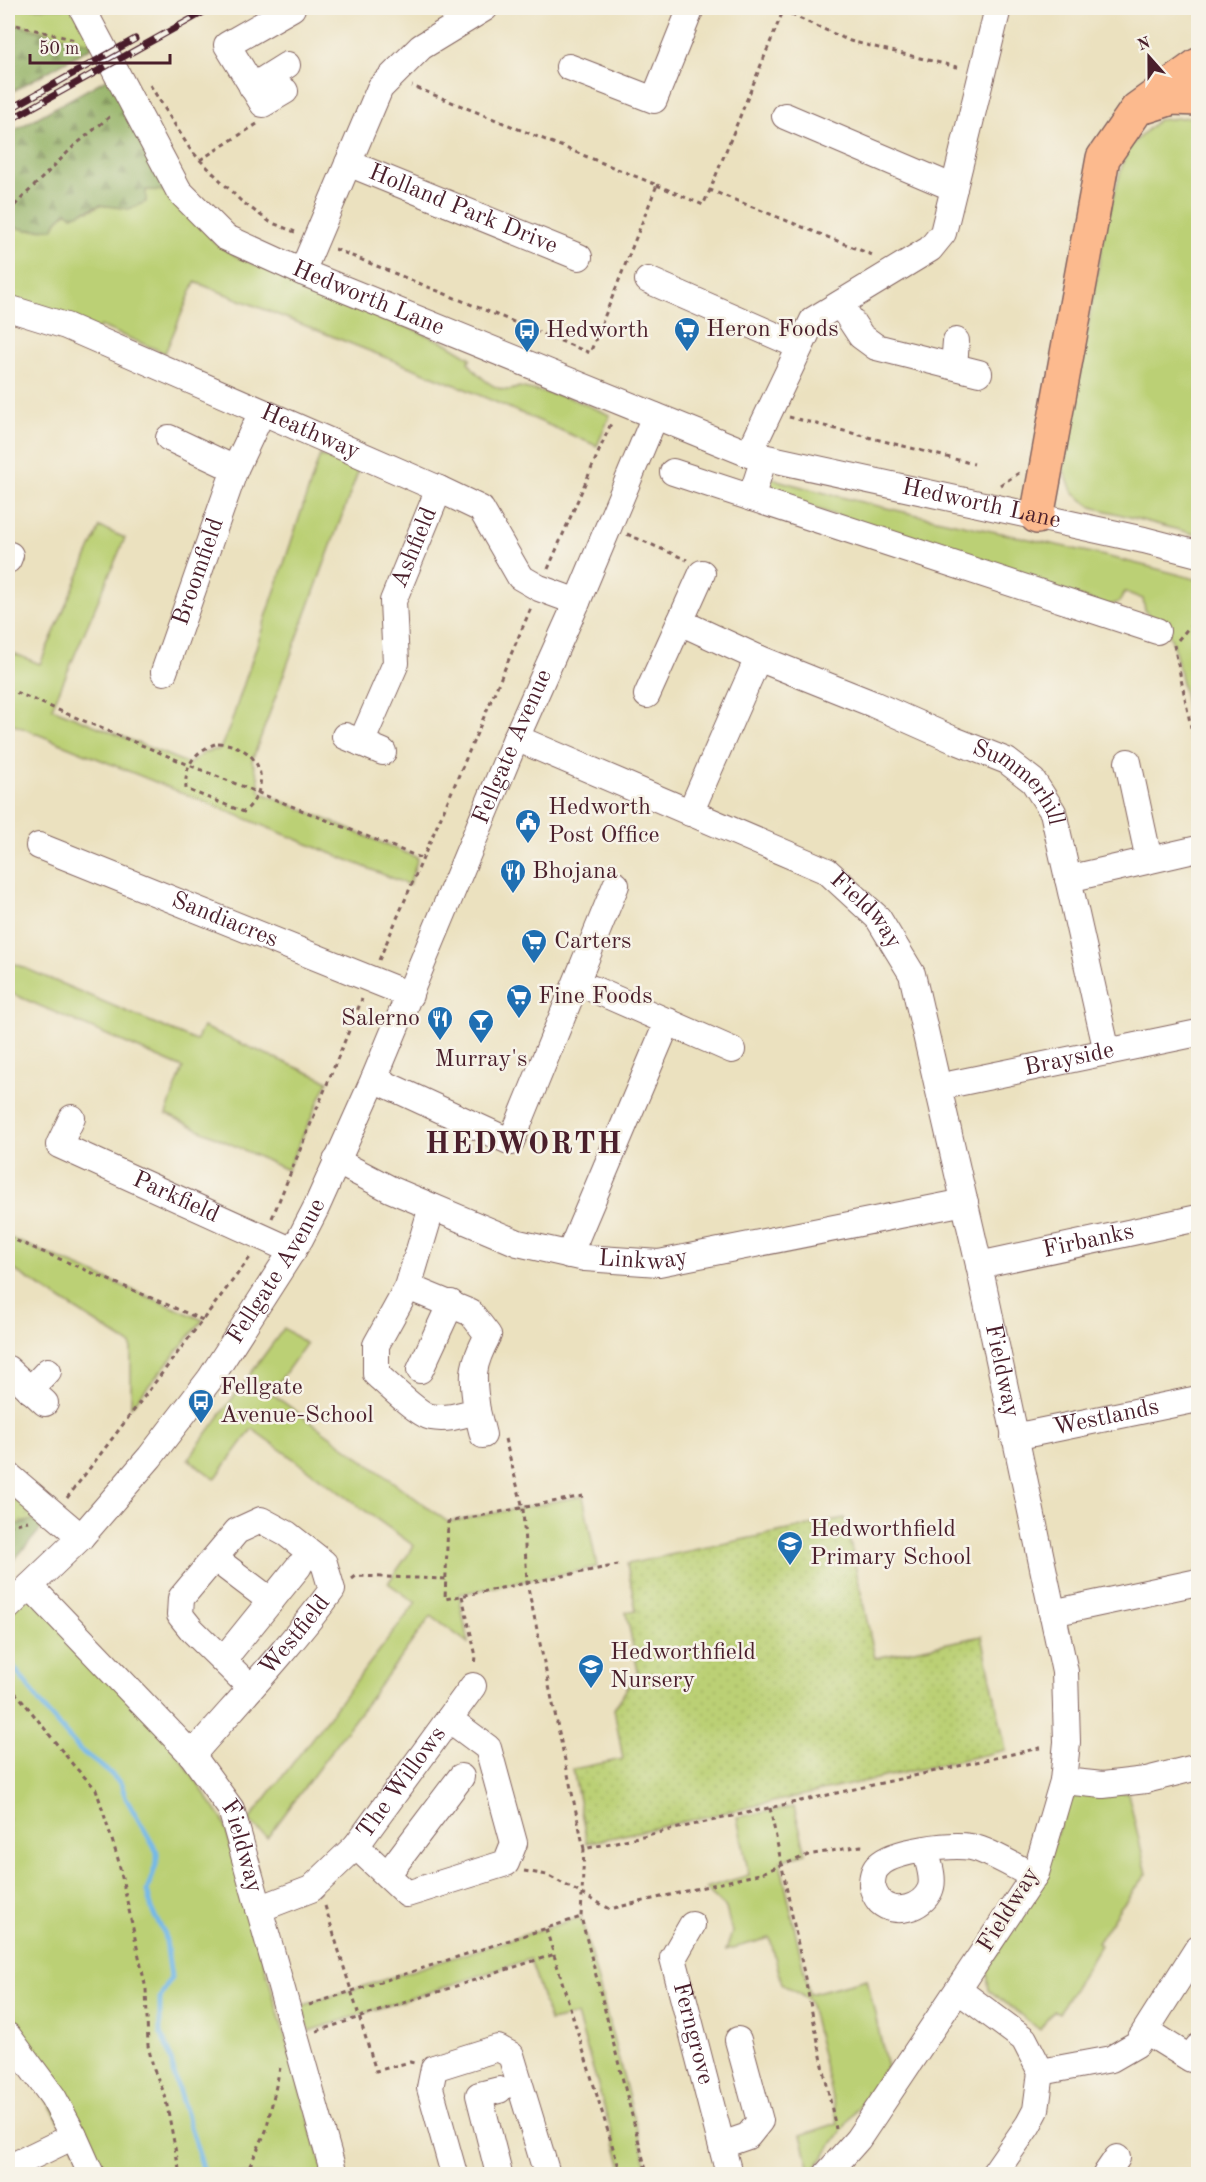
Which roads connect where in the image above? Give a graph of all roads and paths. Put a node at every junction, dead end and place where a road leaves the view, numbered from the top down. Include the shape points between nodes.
1 (82, 8) edge
2 (292, 8) edge
3 (484, 8) edge
4 (691, 8) edge
5 (788, 8) edge
6 (999, 8) edge
7 (783, 11) junction
8 (8, 23) edge
9 (95, 30) junction
10 (286, 65) dead end
11 (1198, 65) edge
12 (569, 67) dead end
13 (982, 73) junction
14 (285, 91) dead end
15 (257, 95) junction
16 (1198, 99) edge
17 (131, 100) junction
18 (1137, 109) junction
19 (786, 116) dead end
20 (200, 160) dead end
21 (348, 163) junction
22 (657, 185) dead end
23 (954, 188) junction
24 (710, 190) junction
25 (8, 212) edge
26 (579, 257) dead end
27 (901, 267) junction
28 (302, 272) junction
29 (648, 280) dead end
30 (840, 304) junction
31 (8, 308) edge
32 (956, 341) dead end
33 (800, 346) junction
34 (954, 366) junction
35 (979, 373) dead end
36 (262, 412) junction
37 (769, 412) junction
38 (655, 416) junction
39 (170, 438) dead end
40 (756, 456) junction
41 (974, 464) dead end
42 (235, 469) junction
43 (673, 472) dead end
44 (439, 489) junction
45 (751, 498) junction
46 (1037, 517) junction
47 (609, 526) junction
48 (1198, 554) edge
49 (702, 573) joint
50 (577, 602) junction
51 (1198, 617) edge
52 (680, 622) junction
53 (1157, 631) dead end
54 (758, 658) junction
55 (163, 672) dead end
56 (8, 688) edge
57 (647, 695) dead end
58 (516, 738) junction
59 (363, 744) dead end
60 (1198, 761) edge
61 (1128, 762) dead end
62 (189, 765) junction
63 (259, 792) junction
64 (690, 813) junction
65 (1198, 843) edge
66 (39, 846) dead end
67 (422, 858) dead end
68 (1149, 860) junction
69 (1068, 879) junction
70 (616, 885) dead end
71 (8, 961) edge
72 (8, 980) edge
73 (593, 989) dead end
74 (410, 995) junction
75 (668, 1021) junction
76 (1198, 1033) edge
77 (733, 1048) dead end
78 (1107, 1052) junction
79 (374, 1079) junction
80 (938, 1087) junction
81 (72, 1118) dead end
82 (336, 1161) junction
83 (964, 1202) junction
84 (432, 1207) junction
85 (1198, 1218) edge
86 (8, 1237) edge
87 (292, 1251) junction
88 (569, 1255) junction
89 (979, 1265) junction
90 (408, 1287) junction
91 (451, 1303) junction
92 (203, 1320) dead end
93 (8, 1369) edge
94 (420, 1370) dead end
95 (48, 1371) dead end
96 (1198, 1399) edge
97 (480, 1423) junction
98 (1014, 1437) junction
99 (8, 1475) edge
100 (583, 1496) dead end
101 (523, 1508) junction
102 (81, 1537) junction
103 (618, 1565) dead end
104 (299, 1566) dead end
105 (226, 1567) dead end
106 (446, 1579) junction
107 (1198, 1582) edge
108 (527, 1583) junction
109 (30, 1586) junction
110 (332, 1590) junction
111 (462, 1596) junction
112 (271, 1601) junction
113 (8, 1607) edge
114 (1052, 1613) junction
115 (223, 1660) junction
116 (8, 1686) edge
117 (473, 1686) joint
118 (251, 1688) junction
119 (449, 1719) junction
120 (1067, 1742) junction
121 (192, 1755) junction
122 (1198, 1767) edge
123 (461, 1777) dead end
124 (1063, 1781) junction
125 (770, 1808) junction
126 (356, 1846) junction
127 (584, 1849) junction
128 (925, 1850) junction
129 (896, 1855) junction
130 (506, 1863) junction
131 (782, 1865) junction
132 (387, 1875) junction
133 (1034, 1876) junction
134 (311, 1889) junction
135 (582, 1894) junction
136 (259, 1909) junction
137 (581, 1917) junction
138 (692, 1925) dead end
139 (546, 1929) junction
140 (1198, 1948) edge
141 (555, 1954) junction
142 (957, 1990) junction
143 (352, 1992) junction
144 (288, 2012) junction
145 (359, 2018) junction
146 (1146, 2031) junction
147 (8, 2036) edge
148 (296, 2038) junction
149 (738, 2040) dead end
150 (1196, 2057) edge
151 (434, 2068) junction
152 (1041, 2072) junction
153 (499, 2090) dead end
154 (74, 2136) junction
155 (722, 2145) junction
156 (835, 2166) edge
157 (8, 2168) edge
158 (90, 2175) edge
159 (180, 2175) edge
160 (246, 2175) edge
161 (334, 2175) edge
162 (454, 2175) edge
163 (500, 2175) edge
164 (547, 2175) edge
165 (621, 2175) edge
166 (647, 2175) edge
167 (729, 2175) edge
168 (994, 2175) edge

1 - 9 street, Hedworth Lane
2 - 15 street via 227,45
3 - 21 street, Holland Park Drive via 421,47 380,88
4 - 12 street via 654,100
5 - 7 path
6 - 13 street
7 - 13 path via 850,41
7 - 24 path
8 - 9 path via 77,41
9 - 17 street, Hedworth Lane
10 - 15 street
11 - 18 highway
13 - 23 street
14 - 15 street
15 - 20 path via 262,121
16 - 18 highway via 1172,99
17 - 25 path via 74,146
17 - 28 street, Hedworth Lane via 179,191 225,237
18 - 46 highway via 1103,158
19 - 23 street
21 - 26 street, Holland Park Drive
21 - 28 street, Holland Park Drive
22 - 24 path via 703,205
23 - 27 street via 943,233 930,249
24 - 27 path
27 - 30 street
28 - 38 street, Hedworth Lane
29 - 33 street
30 - 33 street via 813,320
30 - 34 street via 861,336 876,347
31 - 36 street, Heathway via 66,326
32 - 34 street
33 - 37 street
34 - 35 street
36 - 42 street, Broomfield
36 - 44 street, Heathway
37 - 40 street
37 - 41 path
38 - 40 street, Hedworth Lane
38 - 47 street, Fellgate Avenue
39 - 42 street
40 - 45 street
40 - 46 street, Hedworth Lane
42 - 55 street, Broomfield
43 - 45 street
44 - 50 street, Heathway via 481,509 520,577
44 - 59 street, Ashfield via 393,601 396,663
45 - 53 street via 1132,611
46 - 48 street, Hedworth Lane
47 - 49 path via 691,562
47 - 50 street, Fellgate Avenue
49 - 52 street
50 - 58 street, Fellgate Avenue
51 - 60 path via 1174,645
52 - 54 street, Summerhill
52 - 57 street
54 - 64 street
54 - 69 street, Summerhill via 1007,761 1033,781 1053,812
56 - 62 path
58 - 64 street, Fieldway
58 - 74 street, Fellgate Avenue
61 - 68 street
62 - 63 path
62 - 63 path via 186,789 244,812 254,804
62 - 63 path via 206,747 231,744 252,756 259,767
63 - 67 path
64 - 80 street, Fieldway via 827,871 878,918 912,974
65 - 68 street
66 - 74 street, Sandiacres
68 - 69 street
69 - 78 street, Summerhill
70 - 79 street via 512,1142
71 - 72 path via 13,965
73 - 75 street
74 - 79 street, Fellgate Avenue
75 - 77 street
75 - 88 street
76 - 78 street, Brayside
78 - 80 street, Brayside
79 - 82 street, Fellgate Avenue
80 - 83 street, Fieldway
81 - 87 street, Parkfield via 52,1141
82 - 84 street, Linkway
82 - 87 street, Fellgate Avenue
83 - 88 street, Linkway via 659,1263
83 - 89 street, Fieldway
84 - 88 street, Linkway via 518,1243
84 - 90 street
85 - 89 street, Firbanks
86 - 92 path
87 - 102 street, Fellgate Avenue via 210,1378 150,1457
89 - 98 street, Fieldway
90 - 91 street
90 - 97 street via 376,1345 376,1374 429,1417 455,1417
91 - 94 street
91 - 97 street via 471,1312 488,1335 477,1358 473,1381
93 - 95 street via 38,1396
96 - 98 street, Westlands
97 - 101 path via 505,1439
98 - 114 street, Fieldway
99 - 102 street
100 - 101 path
101 - 106 path via 448,1522
101 - 108 path
102 - 109 street, Fellgate Avenue
103 - 108 path
104 - 112 street, Westfield
105 - 112 street, Westfield
106 - 110 path via 356,1576
106 - 111 path via 445,1599
107 - 114 street
108 - 111 path
108 - 127 path
109 - 113 street, Fellgate Avenue
109 - 121 street, Fieldway
110 - 115 street, Westfield via 324,1563 287,1534 261,1520 237,1531 181,1598 180,1615
110 - 118 street, Westfield
111 - 117 path via 476,1656
112 - 115 street, Westfield
114 - 120 street, Fieldway via 1065,1672
115 - 118 street, Westfield
116 - 159 path via 96,1789 129,1908 146,1989 148,2046 165,2095
117 - 119 street, The Willows
118 - 121 street, Westfield
119 - 126 street, The Willows
119 - 130 street, The Willows via 488,1748 514,1843
120 - 124 street, Fieldway
120 - 125 path
121 - 136 street, Fieldway via 231,1809
122 - 124 street via 1146,1780 1103,1785
123 - 132 street, The Willows
124 - 133 street, Fieldway
125 - 127 path
125 - 131 path
126 - 132 street, The Willows
126 - 134 street, The Willows
127 - 135 path
128 - 129 street
128 - 129 street via 931,1889 920,1903 904,1910 880,1902 873,1891 871,1877 878,1865
128 - 133 street via 951,1845 975,1847
129 - 131 path via 861,1846 808,1855
130 - 132 street, The Willows via 407,1894
130 - 135 path via 528,1873 547,1875
131 - 135 path via 759,1874 610,1909
131 - 156 path
133 - 142 street, Fieldway
134 - 136 street, The Willows
134 - 143 path via 322,1899
135 - 137 path
136 - 144 street, Fieldway
137 - 139 path
137 - 166 path
138 - 155 street, Ferngrove via 673,1958
139 - 141 path
139 - 143 path
140 - 146 street
141 - 145 path
141 - 165 path
142 - 152 street via 1024,2039
142 - 156 street, Fieldway via 858,2139
143 - 144 path
143 - 145 path
144 - 148 street, Fieldway
145 - 148 path
145 - 151 path via 376,2072 410,2062
146 - 150 street
146 - 152 street via 1137,2044 1111,2059
147 - 154 street via 54,2097
148 - 160 path via 283,2053 266,2131
148 - 161 street, Fieldway
149 - 155 street, Ferngrove via 760,2121 748,2136
151 - 162 street via 430,2088
151 - 164 street via 498,2048 512,2055
152 - 168 street via 1036,2110
153 - 163 street via 479,2095
154 - 157 street
154 - 158 street
155 - 167 street, Ferngrove

